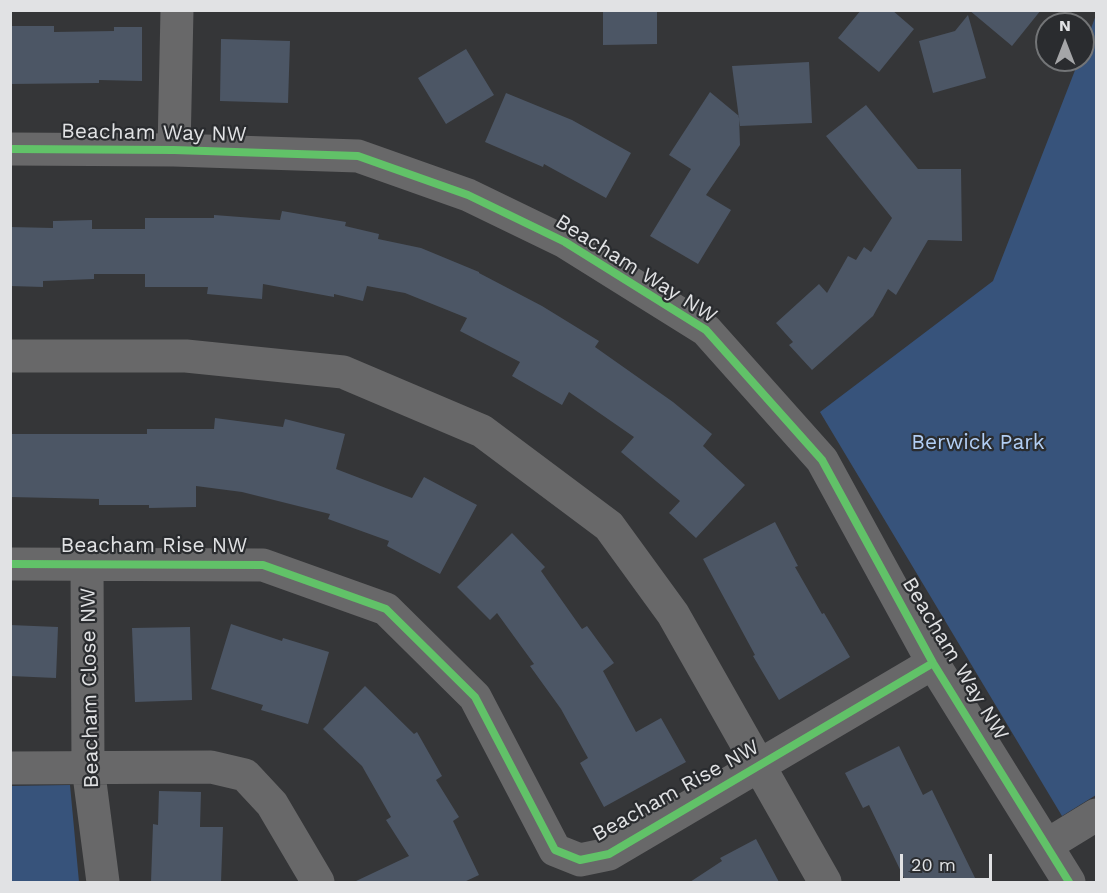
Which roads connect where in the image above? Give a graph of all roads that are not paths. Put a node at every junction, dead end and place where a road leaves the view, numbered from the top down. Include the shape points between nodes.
1 (177, 10) edge
2 (10, 149) edge
3 (174, 150) junction
4 (10, 356) edge
5 (10, 564) edge
6 (87, 564) junction
7 (933, 663) junction
8 (760, 766) junction
9 (88, 767) junction
10 (10, 768) edge
11 (1096, 815) edge
12 (1047, 845) junction
13 (103, 882) edge
14 (318, 882) edge
15 (825, 882) edge
16 (1069, 882) edge

1 - 3 street
2 - 3 street, Beacham Way NW
3 - 7 street, Beacham Way NW via 358,156 468,195 565,242 706,330 822,460
4 - 8 street via 186,356 343,372 482,431 609,526 673,614
5 - 6 street, Beacham Rise NW
6 - 8 street, Beacham Rise NW via 263,565 386,609 475,697 555,850 580,860 609,854
6 - 9 street, Beacham Close NW
7 - 8 street, Beacham Rise NW
7 - 12 street, Beacham Way NW
8 - 15 street
9 - 10 street
9 - 13 street, Beacham Close NW
9 - 14 street via 212,767 245,775 272,804
11 - 12 street
12 - 16 street, Beacham Way NW

